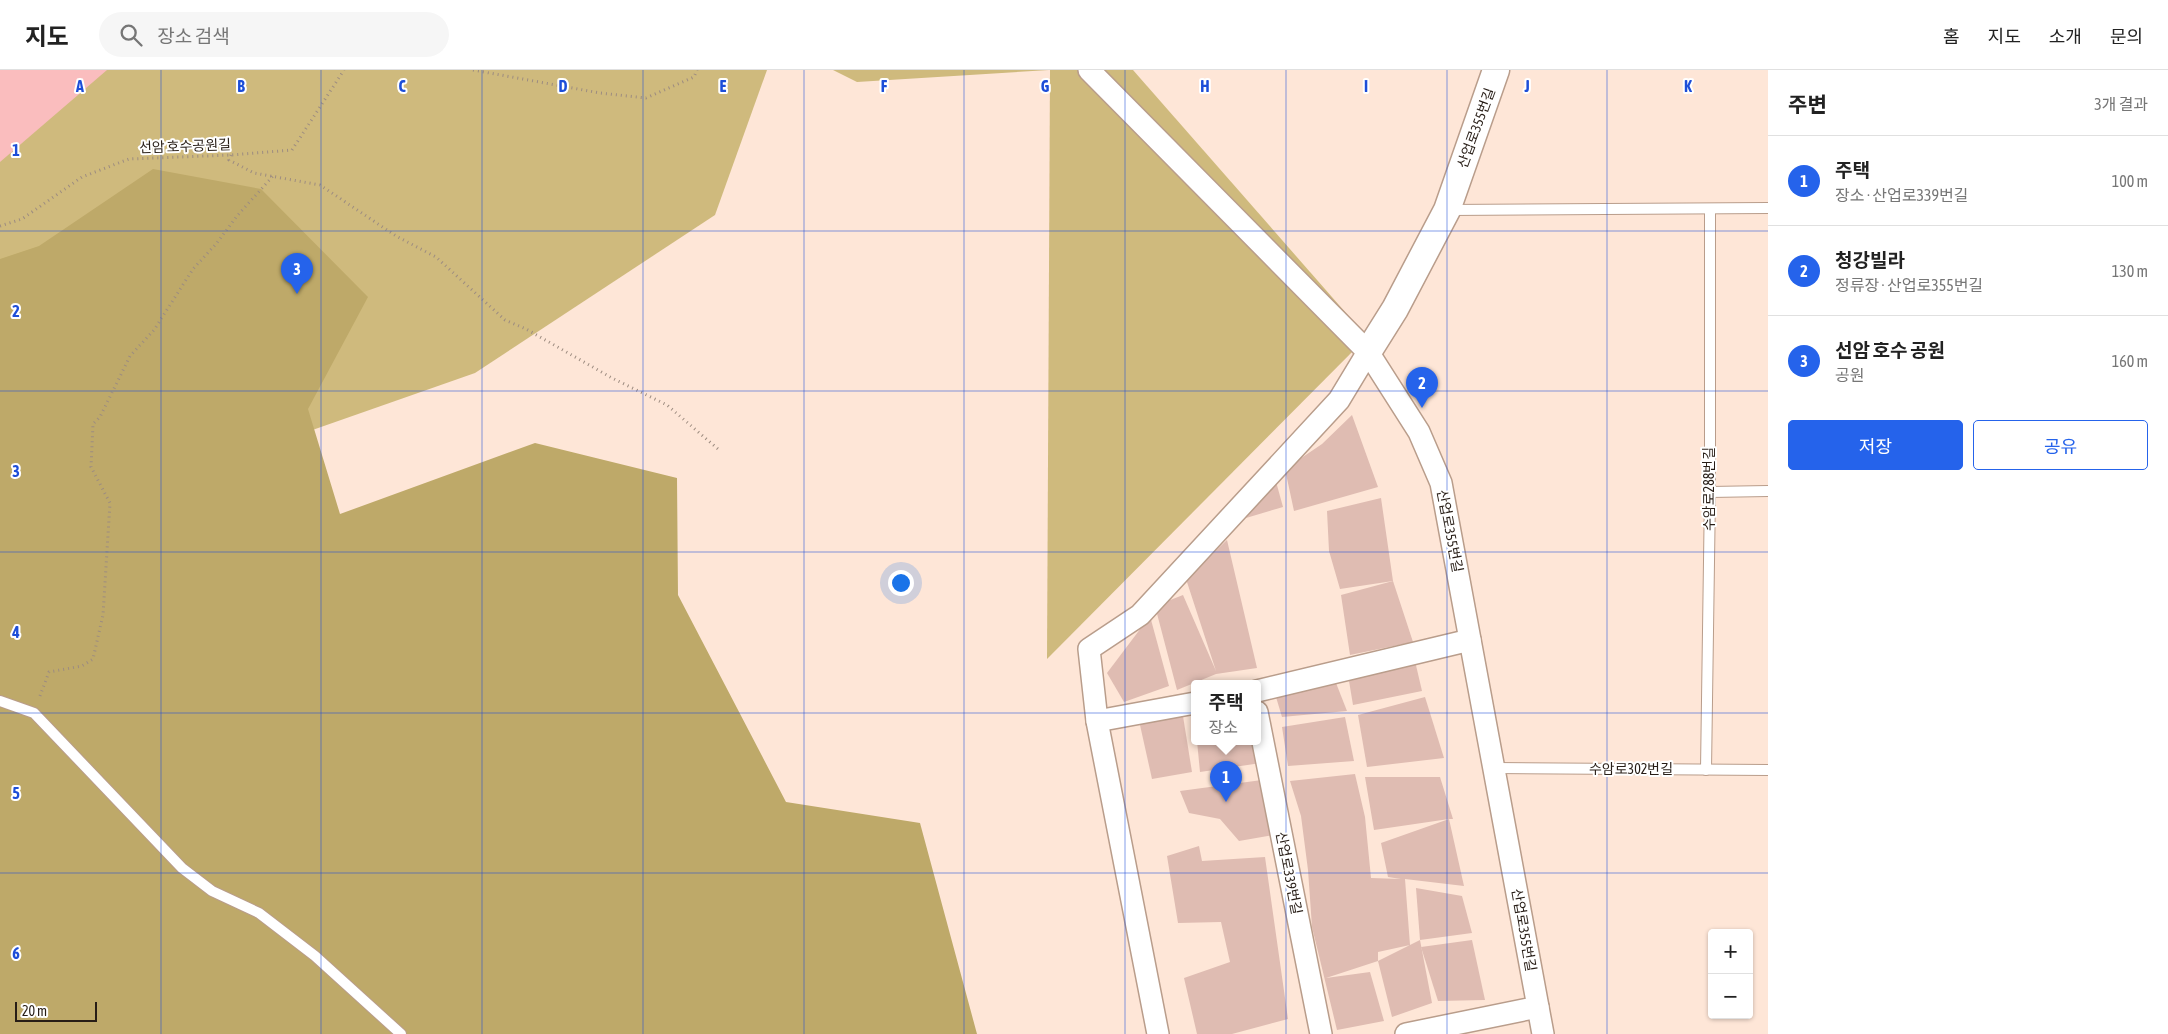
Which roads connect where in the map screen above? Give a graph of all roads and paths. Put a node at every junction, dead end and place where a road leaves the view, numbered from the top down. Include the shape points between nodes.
1 (344, 70) edge
2 (473, 70) edge
3 (697, 70) edge
4 (1089, 70) edge
5 (1496, 70) edge
6 (231, 156) junction
7 (273, 176) junction
8 (1768, 208) edge
9 (1710, 209) junction
10 (1446, 210) junction
11 (0, 226) edge
12 (1368, 352) junction
13 (718, 449) dead end
14 (1768, 491) edge
15 (1710, 492) junction
16 (1470, 640) junction
17 (1261, 690) edge
18 (0, 701) edge
19 (1191, 704) edge
20 (34, 713) junction
21 (1098, 721) junction
22 (1261, 732) edge
23 (1494, 768) junction
24 (1706, 770) junction
25 (1768, 770) edge
26 (1538, 1007) junction
27 (400, 1034) edge
28 (1158, 1034) edge
29 (1321, 1034) edge
30 (1406, 1034) edge
31 (1543, 1034) edge

1 - 6 path, 선암 호수공원길 via 292,150
2 - 3 path via 646,98 694,77
4 - 12 street
5 - 10 street, 산업로355번길
6 - 7 path via 229,160 254,173
6 - 11 path, 선암 호수공원길 via 129,159 82,177 22,219
7 - 13 path via 320,184 396,236 436,257 505,320 667,405
7 - 20 path via 193,269 154,330 130,356 100,417 93,424 91,467 110,502 102,615 93,659 82,666 49,672
8 - 9 lane
9 - 10 lane
9 - 15 lane, 수암로288번길
10 - 12 street, 산업로355번길 via 1395,309
12 - 16 street, 산업로355번길 via 1419,432 1441,482
12 - 21 street via 1339,400 1140,615 1089,649
14 - 15 lane
15 - 24 lane, 수암로288번길
16 - 17 street
16 - 23 street, 산업로355번길
18 - 20 lane
19 - 21 street
20 - 27 lane via 182,868 212,891 259,912 315,956
21 - 28 street
22 - 29 street, 산업로339번길
23 - 24 lane, 수암로302번길
23 - 26 street, 산업로355번길
24 - 25 lane, 수암로302번길
26 - 30 street
26 - 31 street, 산업로355번길

